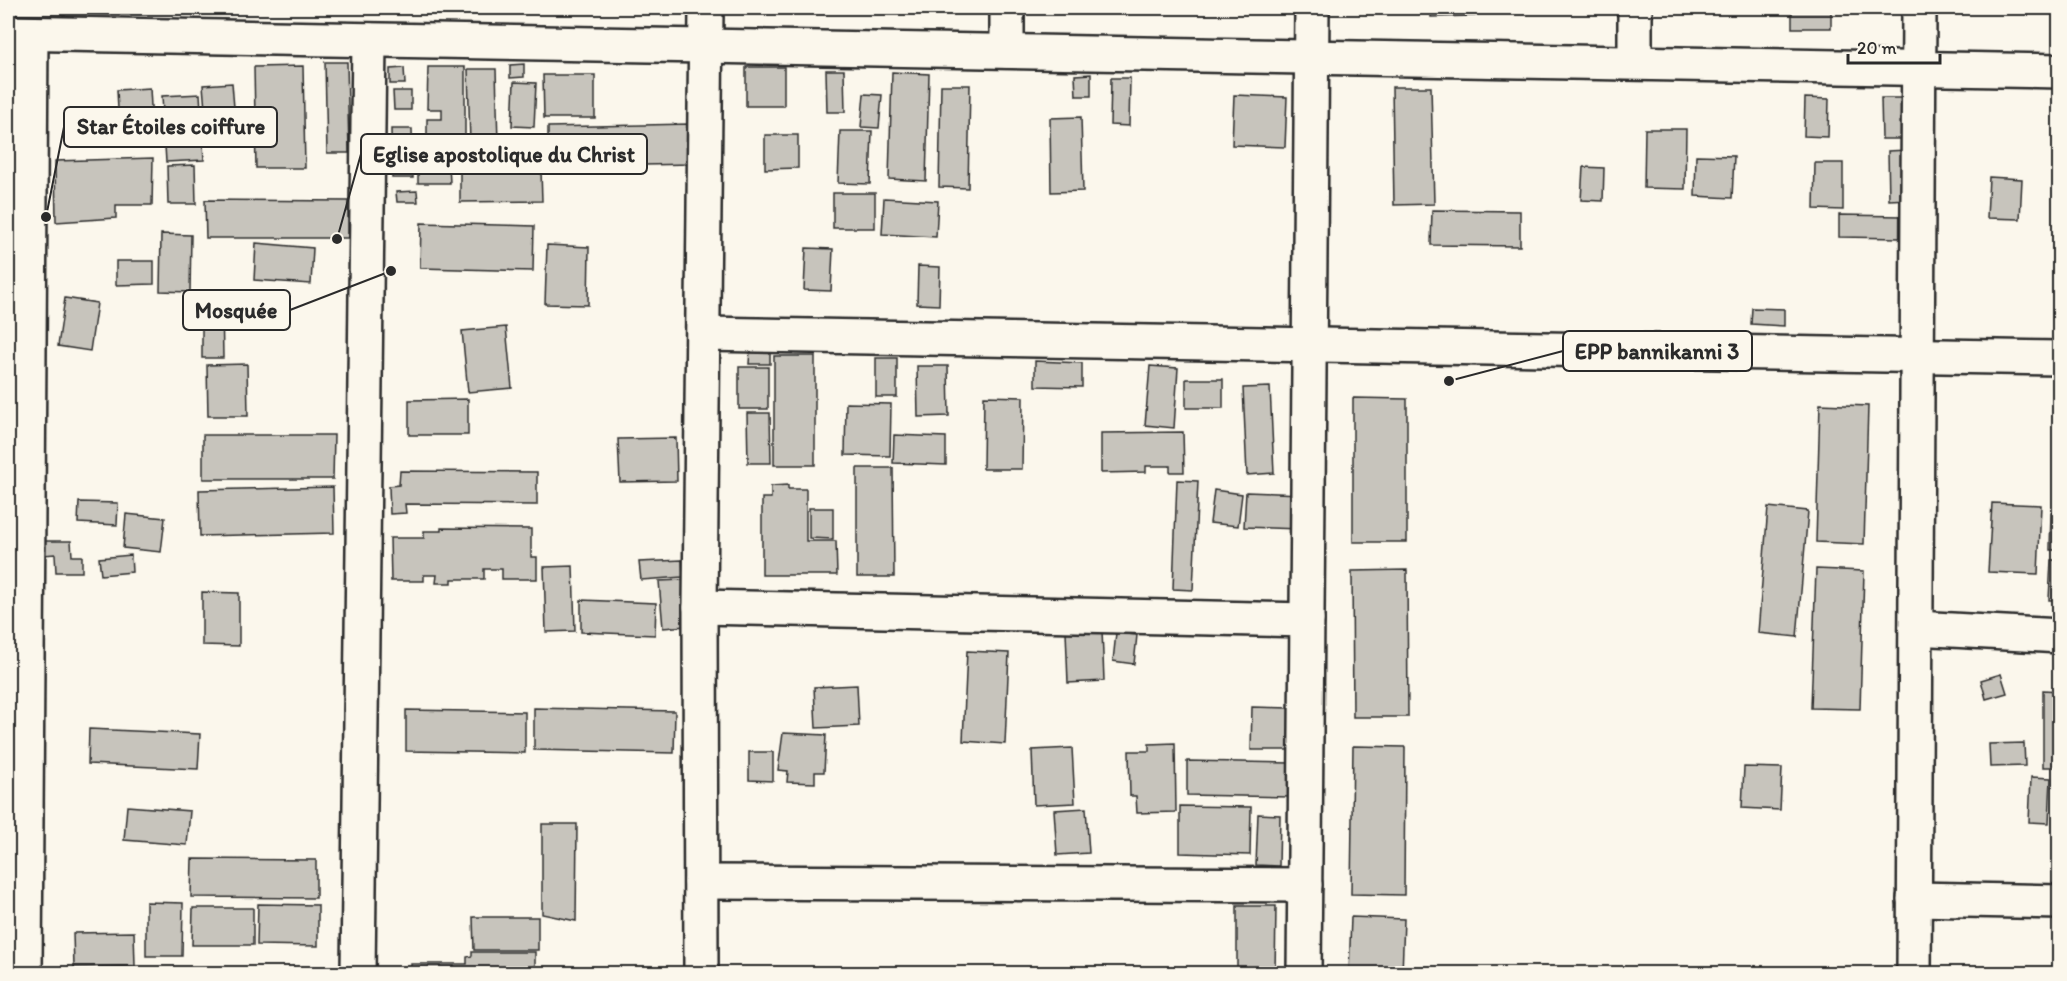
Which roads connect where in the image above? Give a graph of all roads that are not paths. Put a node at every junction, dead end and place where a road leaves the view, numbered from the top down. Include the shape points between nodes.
1 (706, 8) edge
2 (1007, 8) edge
3 (1312, 8) edge
4 (1635, 8) edge
5 (1919, 8) edge
6 (19, 33) edge
7 (369, 40) junction
8 (706, 46) junction
9 (1007, 51) junction
10 (1312, 57) junction
11 (1635, 61) junction
12 (1918, 68) junction
13 (2060, 71) edge
14 (705, 334) junction
15 (1310, 345) junction
16 (1917, 355) junction
17 (2060, 358) edge
18 (700, 607) junction
19 (1307, 620) junction
20 (1916, 628) junction
21 (2060, 636) edge
22 (701, 882) junction
23 (1305, 885) junction
24 (1914, 899) junction
25 (2060, 902) edge
26 (25, 974) edge
27 (358, 974) edge
28 (701, 974) edge
29 (1304, 974) edge
30 (1914, 974) edge

1 - 8 street
2 - 9 street
3 - 10 street
4 - 11 street
5 - 12 street
6 - 7 street
6 - 26 street
7 - 8 street
7 - 27 street
8 - 9 street
8 - 14 street
9 - 10 street
10 - 11 street
10 - 15 street
11 - 12 street
12 - 13 street
12 - 16 street
14 - 15 street
14 - 18 street
15 - 16 street
15 - 19 street
16 - 17 street
16 - 20 street
18 - 19 street
18 - 22 street
19 - 23 street
20 - 21 street
20 - 24 street
22 - 23 street
22 - 28 street
23 - 29 street
24 - 25 street
24 - 30 street

